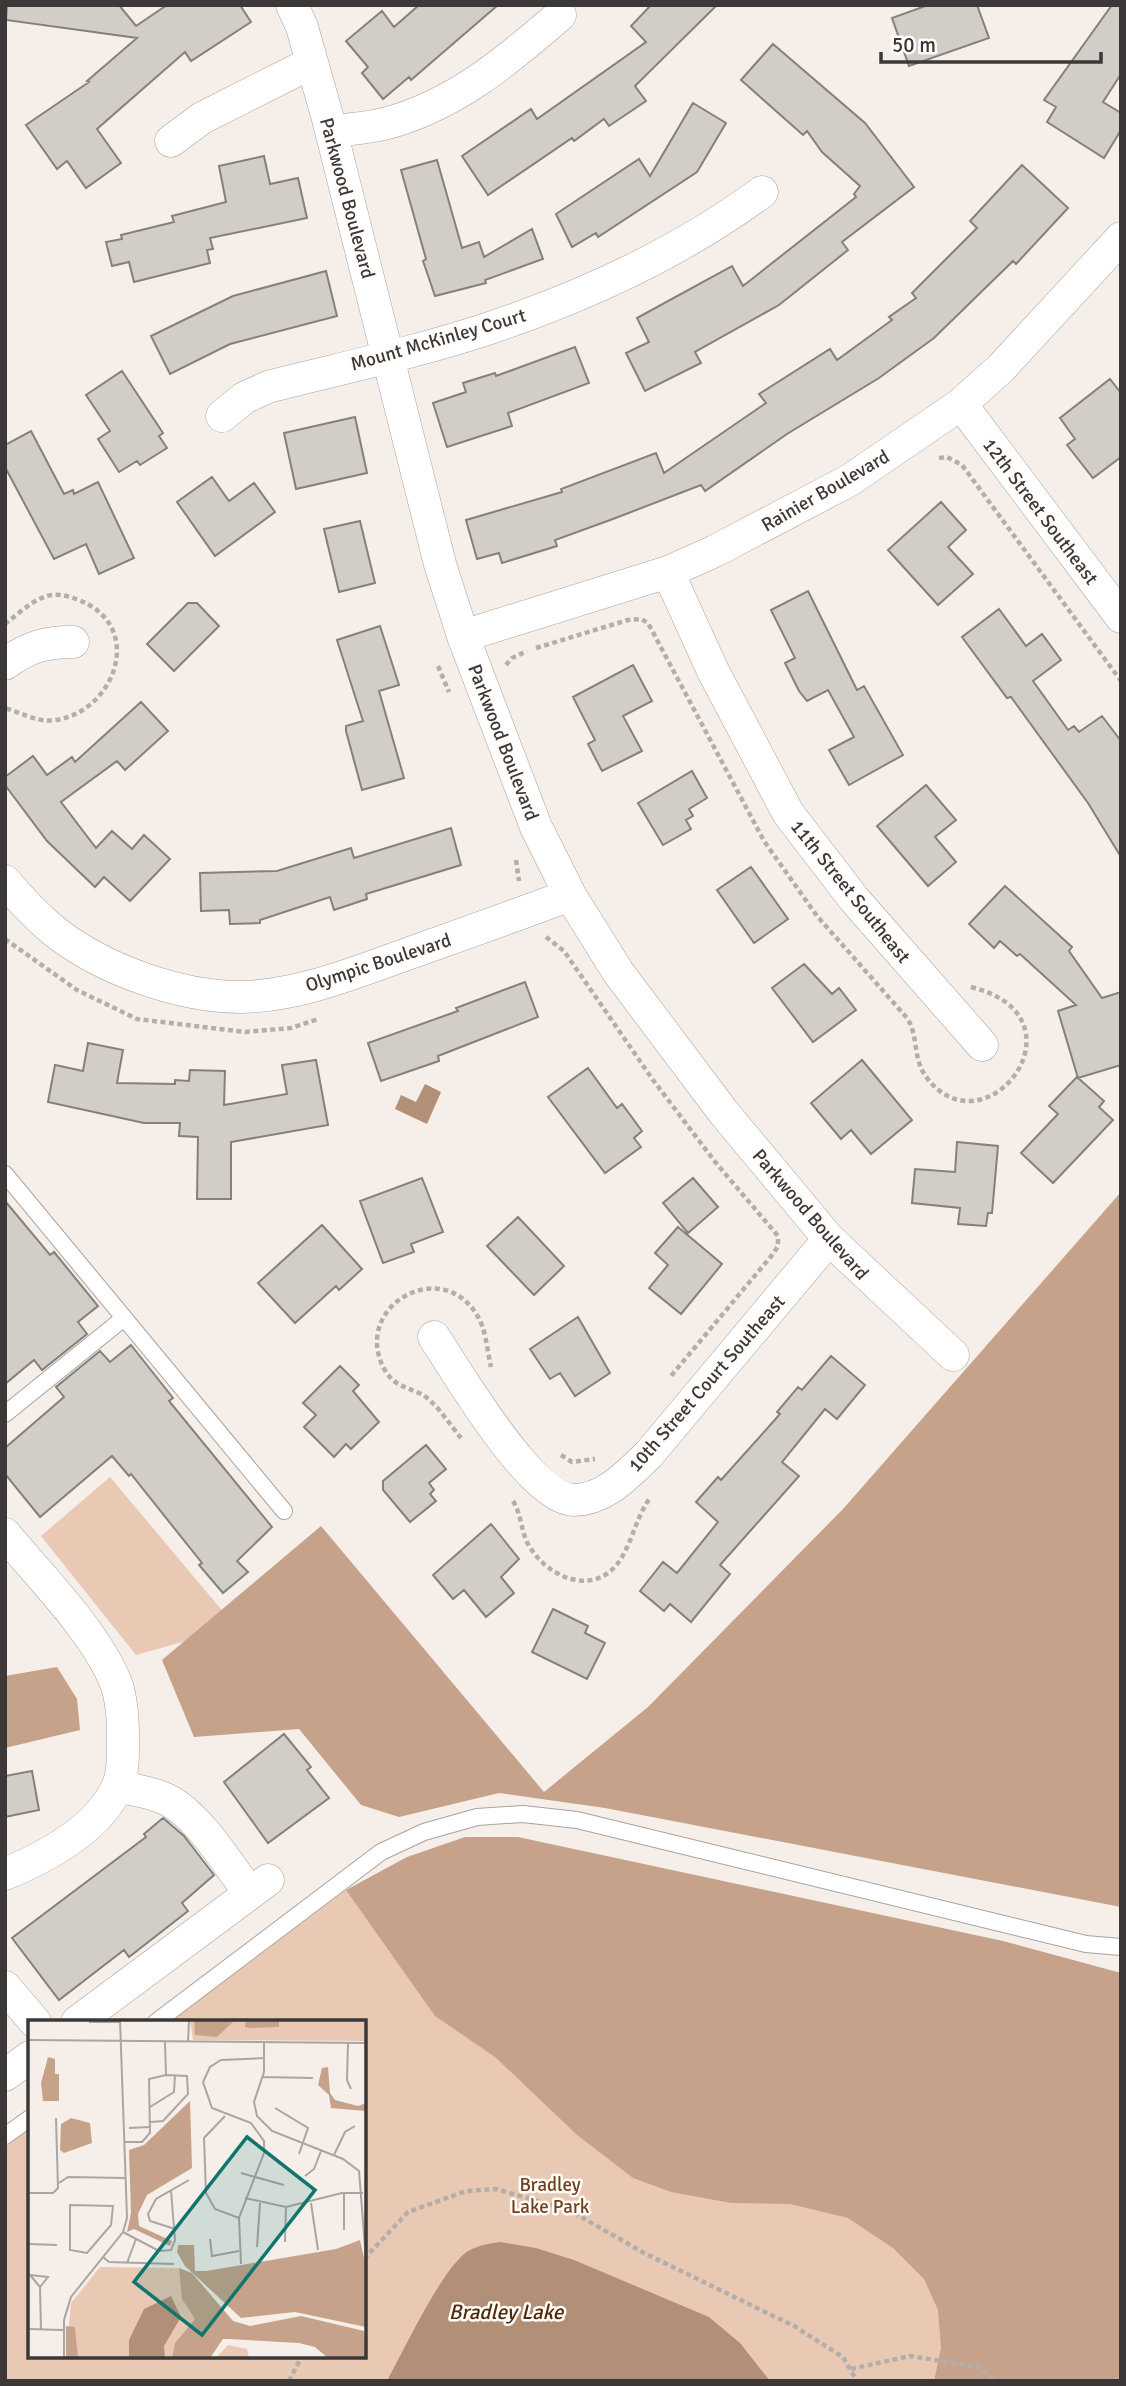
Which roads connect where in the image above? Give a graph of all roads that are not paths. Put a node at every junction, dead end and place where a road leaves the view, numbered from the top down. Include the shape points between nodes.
1 (292, 5) edge
2 (560, 15) dead end
3 (311, 63) junction
4 (331, 132) junction
5 (171, 141) dead end
6 (762, 192) dead end
7 (1121, 238) edge
8 (390, 355) junction
9 (961, 404) junction
10 (222, 416) dead end
11 (668, 572) junction
12 (1121, 617) edge
13 (463, 636) junction
14 (73, 642) dead end
15 (5, 664) edge
16 (5, 881) edge
17 (570, 895) junction
18 (982, 1045) dead end
19 (5, 1174) edge
20 (829, 1238) junction
21 (124, 1318) junction
22 (434, 1337) dead end
23 (953, 1356) dead end
24 (5, 1414) edge
25 (284, 1511) dead end
26 (5, 1534) edge
27 (120, 1776) junction
28 (5, 1874) edge
29 (1121, 1947) edge
30 (5, 1987) edge
31 (33, 2020) edge
32 (79, 2020) edge
33 (159, 2020) edge
34 (28, 2058) edge
35 (5, 2075) edge
36 (28, 2119) edge
37 (5, 2136) edge

1 - 3 street, Parkwood Boulevard
2 - 4 street via 477,83 438,104 383,124
3 - 4 street, Parkwood Boulevard
3 - 5 street via 202,118
4 - 8 street, Parkwood Boulevard
6 - 8 street, Mount McKinley Court via 722,222 564,300 489,328
7 - 9 street, Rainier Boulevard via 1001,368
8 - 10 street, Mount McKinley Court via 268,387
8 - 13 street, Parkwood Boulevard via 440,564
9 - 11 street, Rainier Boulevard via 813,501
9 - 12 street, 12th Street Southeast
11 - 13 street, Rainier Boulevard
11 - 18 street, 11th Street Southeast via 713,671 788,813 854,899
13 - 17 street, Parkwood Boulevard via 536,827
14 - 15 street via 29,647
16 - 17 street, Olympic Boulevard via 55,932 86,952 167,985 242,997 348,976
17 - 20 street, Parkwood Boulevard via 618,972 724,1113
19 - 21 lane
20 - 22 street, 10th Street Court Southeast via 649,1454 625,1477 592,1498 564,1499 537,1481
20 - 23 street, Parkwood Boulevard
21 - 24 lane
21 - 25 lane
26 - 27 street via 85,1632 116,1682 121,1700
27 - 28 street via 95,1816 64,1844
27 - 32 street via 174,1804 259,1886
29 - 33 lane via 1086,1944 578,1820 523,1814 488,1816 425,1832 381,1852
30 - 31 street
34 - 35 street
36 - 37 lane

